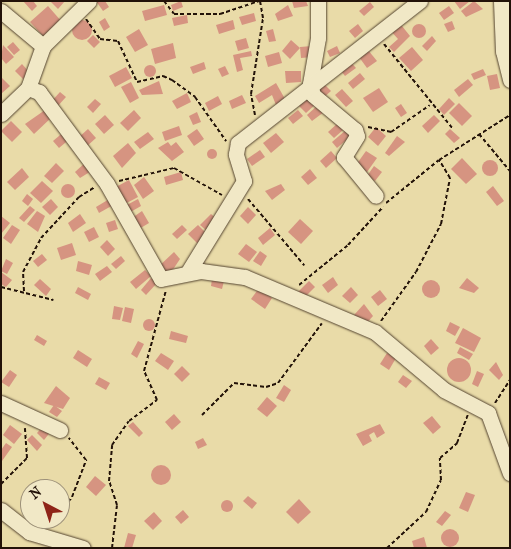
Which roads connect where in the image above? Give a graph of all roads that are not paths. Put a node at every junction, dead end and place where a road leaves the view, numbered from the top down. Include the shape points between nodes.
1 (318, 1) edge
2 (501, 1) edge
3 (419, 2) edge
4 (84, 5) edge
5 (1, 11) edge
6 (43, 46) junction
7 (510, 80) edge
8 (310, 84) junction
9 (28, 88) junction
10 (1, 114) edge
11 (376, 196) dead end
12 (188, 272) junction
13 (1, 403) edge
14 (60, 430) road end
15 (510, 473) edge
16 (1, 510) edge
17 (47, 542) edge
18 (83, 548) edge

1 - 8 street via 318,38
2 - 7 street via 503,51
3 - 8 street
4 - 6 street
5 - 6 street
6 - 9 street
8 - 11 street via 318,102 355,130 357,136 344,157
8 - 12 street via 238,143 236,154 245,174 238,194
9 - 10 street
9 - 12 street via 39,92 107,184 152,270 168,281
12 - 15 street via 245,277 375,332 444,390 488,413
13 - 14 street
16 - 17 street
17 - 18 street

